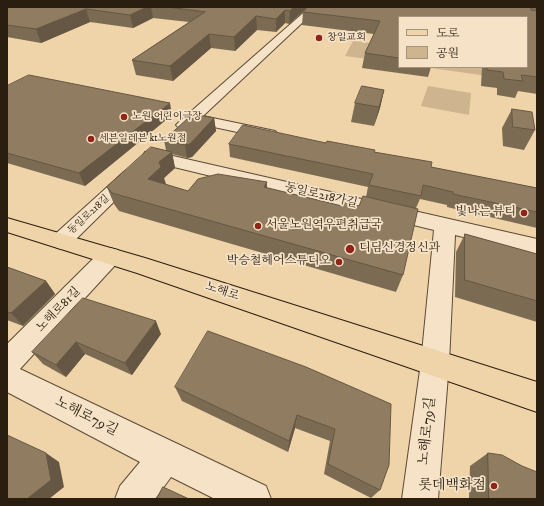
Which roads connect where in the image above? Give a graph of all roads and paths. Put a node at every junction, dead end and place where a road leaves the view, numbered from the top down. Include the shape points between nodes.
1 (315, 7) edge
2 (192, 118) junction
3 (284, 137) edge
4 (163, 145) junction
5 (7, 225) edge
6 (445, 225) junction
7 (61, 242) junction
8 (537, 247) edge
9 (110, 256) junction
10 (7, 363) edge
11 (435, 363) junction
12 (7, 377) edge
13 (537, 397) edge
14 (165, 457) junction
15 (133, 499) edge
16 (253, 499) edge
17 (420, 499) edge

1 - 2 street, 동일로218길
2 - 3 street
2 - 4 street, 동일로218길
4 - 6 street, 동일로218가길
4 - 7 street, 동일로218길
5 - 7 main road, 노해로
6 - 8 street, 동일로218가길
6 - 11 street
7 - 9 main road, 노해로
9 - 10 street, 노해로81길
9 - 11 main road, 노해로
11 - 13 main road, 노해로
11 - 17 street, 노해로79길
12 - 14 street, 노해로79길
14 - 15 street
14 - 16 street, 노해로79길

